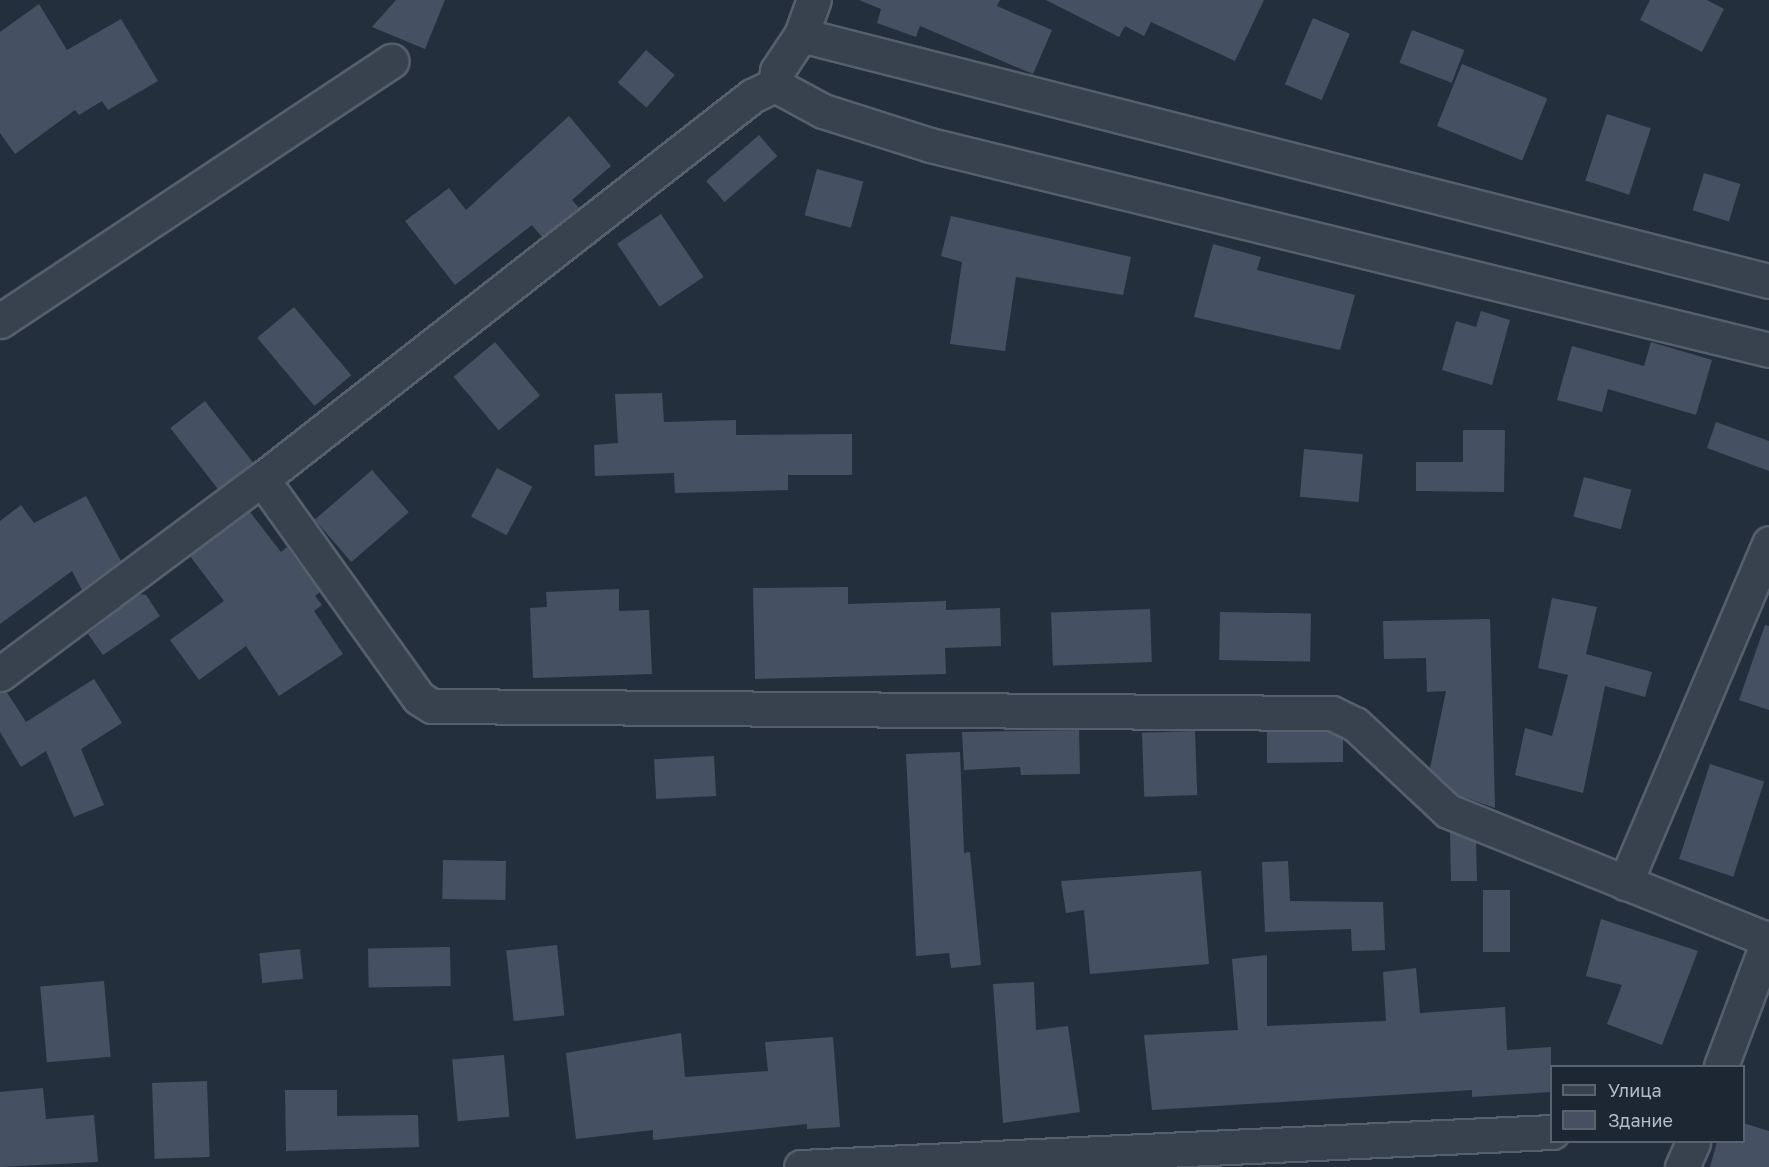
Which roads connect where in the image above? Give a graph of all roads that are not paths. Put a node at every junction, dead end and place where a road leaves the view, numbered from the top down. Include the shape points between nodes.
1 (814, 0) edge
2 (801, 35) junction
3 (392, 61) dead end
4 (776, 85) junction
5 (1769, 281) edge
6 (0, 321) edge
7 (1769, 350) edge
8 (262, 479) junction
9 (1769, 543) edge
10 (0, 674) edge
11 (1625, 883) junction
12 (1769, 939) edge
13 (1721, 1065) edge
14 (1550, 1132) edge
15 (1693, 1143) edge
16 (801, 1167) edge
17 (1682, 1167) edge

1 - 2 street
2 - 4 street via 777,71
2 - 5 street
3 - 6 street
4 - 7 street via 823,111 930,145
4 - 8 street via 752,96
8 - 10 street
8 - 11 street via 419,698 432,706 1332,713 1355,723 1448,811
9 - 11 street
11 - 12 street
12 - 13 street
14 - 16 street
15 - 17 street

